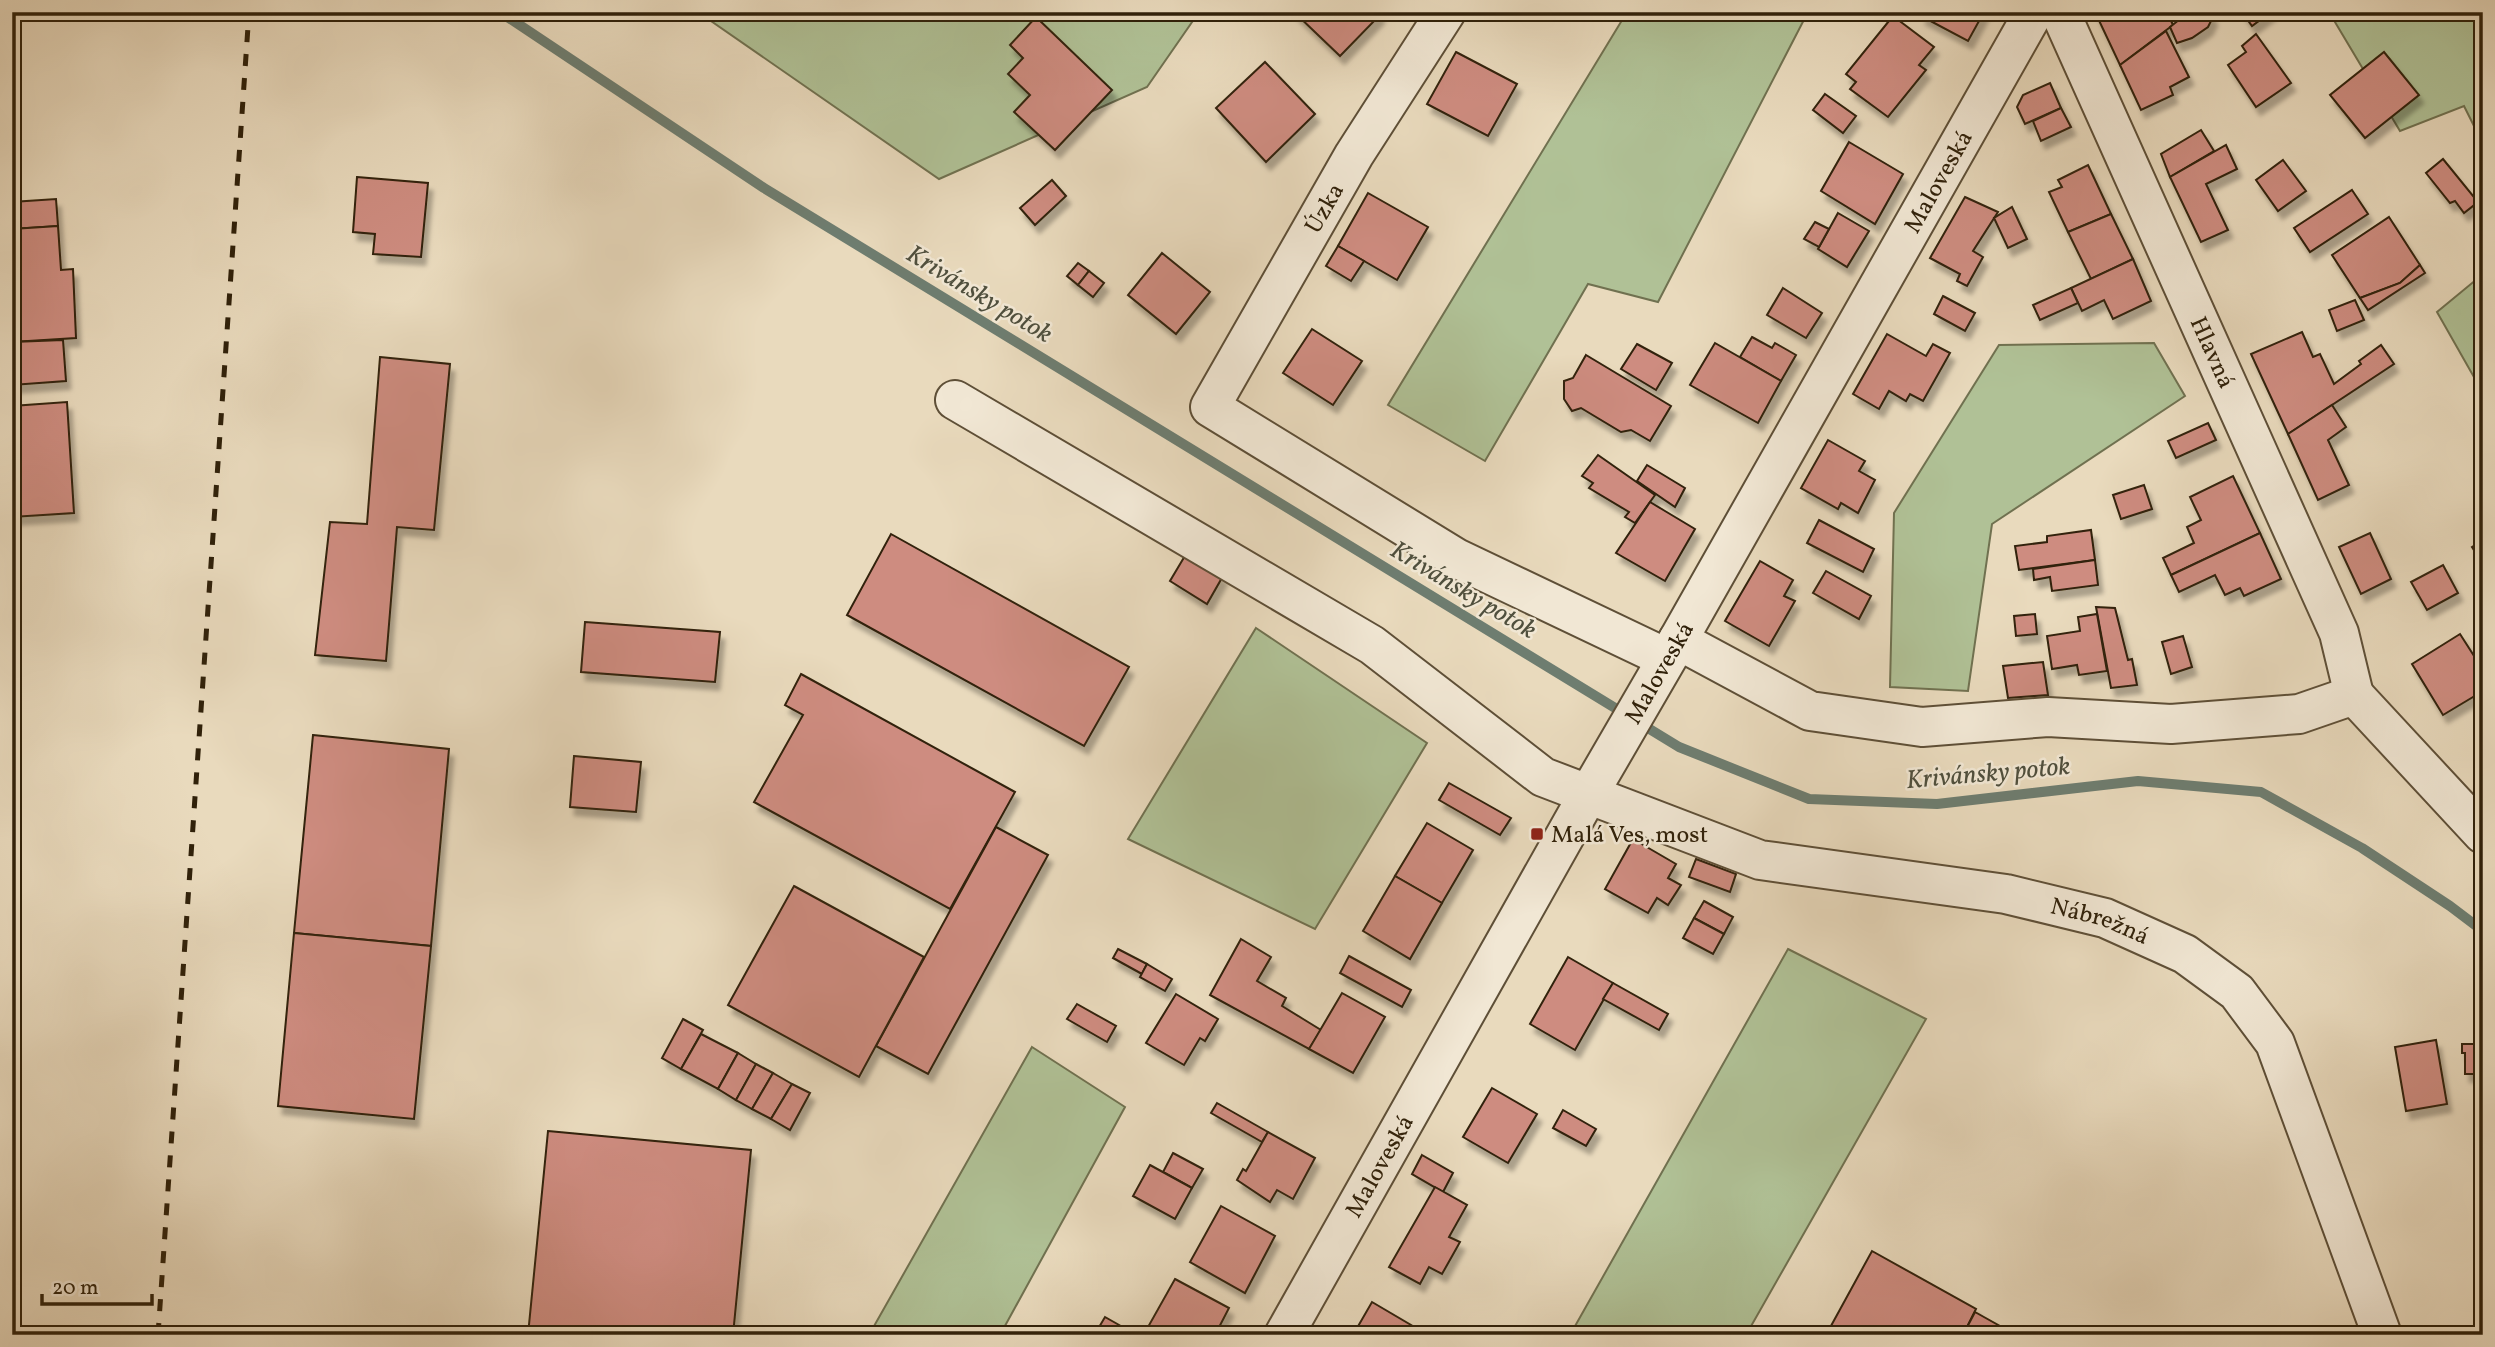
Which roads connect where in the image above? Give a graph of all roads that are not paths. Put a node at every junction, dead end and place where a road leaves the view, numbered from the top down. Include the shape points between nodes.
1 (1446, 12) edge
2 (2034, 12) edge
3 (2060, 12) edge
4 (956, 400) dead end
5 (1666, 659) junction
6 (2354, 695) junction
7 (1592, 787) junction
8 (2483, 834) edge
9 (1284, 1335) edge
10 (2382, 1335) edge

1 - 5 street, Úzka via 1354,155 1210,408 1456,558
2 - 5 street, Maloveská
3 - 6 street, Hlavná via 2339,633
4 - 7 street, Nábrežná via 1372,645 1544,777
5 - 6 street via 1810,711 1922,727 2048,717 2171,724 2299,713
5 - 7 street, Maloveská
6 - 8 street
7 - 9 street, Maloveská
7 - 10 street, Nábrežná via 1760,860 2007,894 2105,918 2185,954 2237,992 2275,1043

